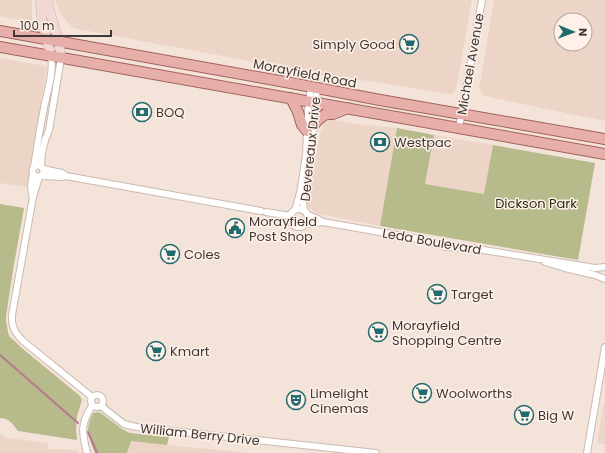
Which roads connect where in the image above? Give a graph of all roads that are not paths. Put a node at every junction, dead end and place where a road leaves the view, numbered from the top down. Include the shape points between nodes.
1 (40, 0) edge
2 (48, 0) edge
3 (482, 0) edge
4 (0, 31) edge
5 (47, 39) junction
6 (60, 42) junction
7 (0, 47) edge
8 (56, 57) junction
9 (314, 87) junction
10 (291, 98) junction
11 (312, 102) junction
12 (348, 108) junction
13 (461, 114) junction
14 (310, 128) junction
15 (459, 128) junction
16 (605, 139) edge
17 (605, 154) edge
18 (38, 169) junction
19 (40, 176) junction
20 (66, 176) junction
21 (32, 197) junction
22 (295, 210) junction
23 (306, 213) junction
24 (291, 216) junction
25 (323, 222) junction
26 (306, 224) junction
27 (540, 260) junction
28 (605, 267) edge
29 (605, 279) edge
30 (605, 347) edge
31 (598, 392) junction
32 (605, 393) edge
33 (92, 397) junction
34 (92, 406) junction
35 (102, 406) junction
36 (87, 453) edge
37 (376, 453) edge
38 (587, 453) edge

1 - 5 main road
2 - 6 main road
3 - 13 street, Michael Avenue
4 - 5 main road, Morayfield Road
5 - 6 main road, Morayfield Road
5 - 8 main road
6 - 8 main road
6 - 9 main road, Morayfield Road
7 - 8 main road, Morayfield Road
8 - 10 main road, Morayfield Road
8 - 18 street via 49,130
8 - 18 street via 52,64 41,124
9 - 11 street, Devereaux Drive
9 - 13 main road, Morayfield Road
10 - 11 main road, Morayfield Road
10 - 14 main road via 302,125
11 - 12 main road, Morayfield Road
11 - 14 street, Devereaux Drive
12 - 14 main road via 326,114
12 - 15 main road, Morayfield Road
13 - 15 street, Michael Avenue
13 - 16 main road, Morayfield Road
14 - 22 street, Devereaux Drive
14 - 23 street, Devereaux Drive via 303,197
15 - 17 main road, Morayfield Road
18 - 19 street via 43,173
18 - 20 street
18 - 21 street via 32,178
19 - 20 street
19 - 21 street
20 - 24 street
21 - 33 street via 12,315 13,326 23,341
22 - 23 street via 300,209
22 - 24 street
23 - 25 street, Leda Boulevard
23 - 26 street
24 - 26 street via 292,222 296,225
25 - 26 street, Leda Boulevard
25 - 27 street, Leda Boulevard via 414,238 446,247 471,248
27 - 28 street, Leda Boulevard via 595,268
27 - 29 street, Leda Boulevard
30 - 31 street
31 - 32 street
31 - 38 street
33 - 34 street
33 - 35 street via 101,396
34 - 35 street
34 - 36 street via 83,429
35 - 37 street, William Berry Drive via 124,424 136,427

